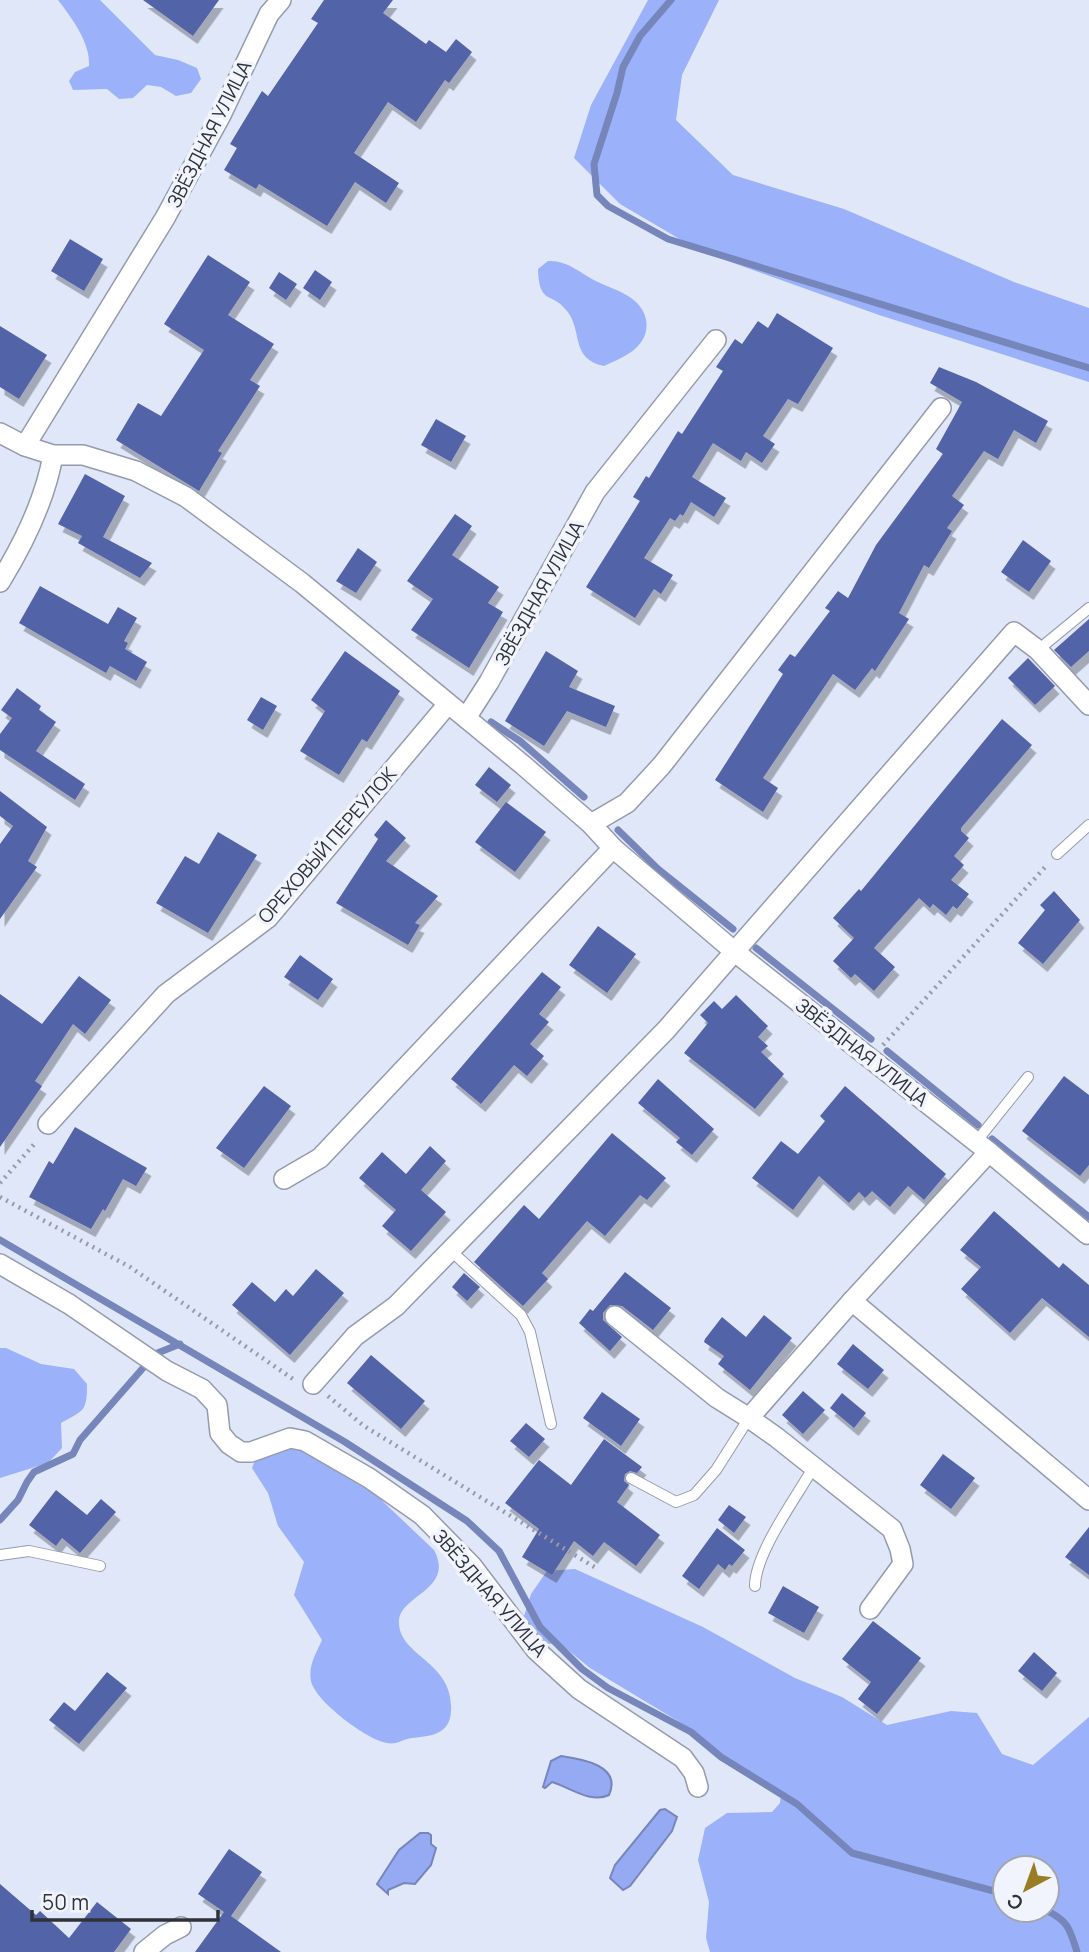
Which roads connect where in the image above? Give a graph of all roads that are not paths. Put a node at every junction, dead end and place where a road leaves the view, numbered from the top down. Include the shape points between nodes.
1 (281, 0) edge
2 (716, 340) dead end
3 (941, 408) dead end
4 (0, 433) edge
5 (25, 446) junction
6 (53, 455) junction
7 (0, 582) edge
8 (1089, 608) edge
9 (1038, 650) junction
10 (448, 704) junction
11 (1089, 705) edge
12 (466, 718) junction
13 (591, 824) junction
14 (1089, 825) edge
15 (613, 848) junction
16 (1057, 854) road end
17 (735, 953) junction
18 (1028, 1077) dead end
19 (48, 1124) road end
20 (982, 1147) junction
21 (284, 1179) dead end
22 (1088, 1235) edge
23 (450, 1250) junction
24 (0, 1264) edge
25 (852, 1301) junction
26 (615, 1316) dead end
27 (313, 1384) road end
28 (748, 1418) junction
29 (551, 1424) dead end
30 (813, 1468) junction
31 (631, 1478) dead end
32 (1089, 1500) edge
33 (0, 1555) edge
34 (100, 1566) dead end
35 (755, 1586) dead end
36 (870, 1609) dead end
37 (698, 1787) dead end
38 (181, 1927) dead end
39 (144, 1952) edge

1 - 5 street, ЗВЁЗДНАЯ УЛИЦА via 269,14 165,218
2 - 12 street, ЗВЁЗДНАЯ УЛИЦА via 595,492
3 - 13 street via 662,765 627,803
4 - 5 street
5 - 6 street
6 - 7 street via 23,544
6 - 10 street via 83,455 136,471 186,497 302,583
8 - 9 lane
9 - 11 street
9 - 17 street via 1014,632
10 - 12 street
10 - 19 street, ОРЕХОВЫЙ ПЕРЕУЛОК via 268,918 166,994
12 - 13 street, ЗВЁЗДНАЯ УЛИЦА
13 - 15 street, ЗВЁЗДНАЯ УЛИЦА
14 - 16 lane
15 - 17 street, ЗВЁЗДНАЯ УЛИЦА
15 - 21 street via 320,1158
17 - 20 street, ЗВЁЗДНАЯ УЛИЦА
17 - 23 street via 666,1030
18 - 20 lane
20 - 22 street, ЗВЁЗДНАЯ УЛИЦА
20 - 25 street
23 - 27 street via 397,1306 355,1336
23 - 29 lane via 521,1315 530,1332
24 - 37 street, ЗВЁЗДНАЯ УЛИЦА via 202,1389 217,1405 220,1433 241,1452 290,1438 305,1441 422,1516 472,1566 536,1650 579,1689 683,1758
25 - 28 street
25 - 32 street
26 - 28 street
28 - 30 street
28 - 31 lane via 716,1471 694,1495 676,1502
30 - 35 lane via 762,1556
30 - 36 street via 892,1529 903,1564
33 - 34 lane via 29,1551
38 - 39 street

